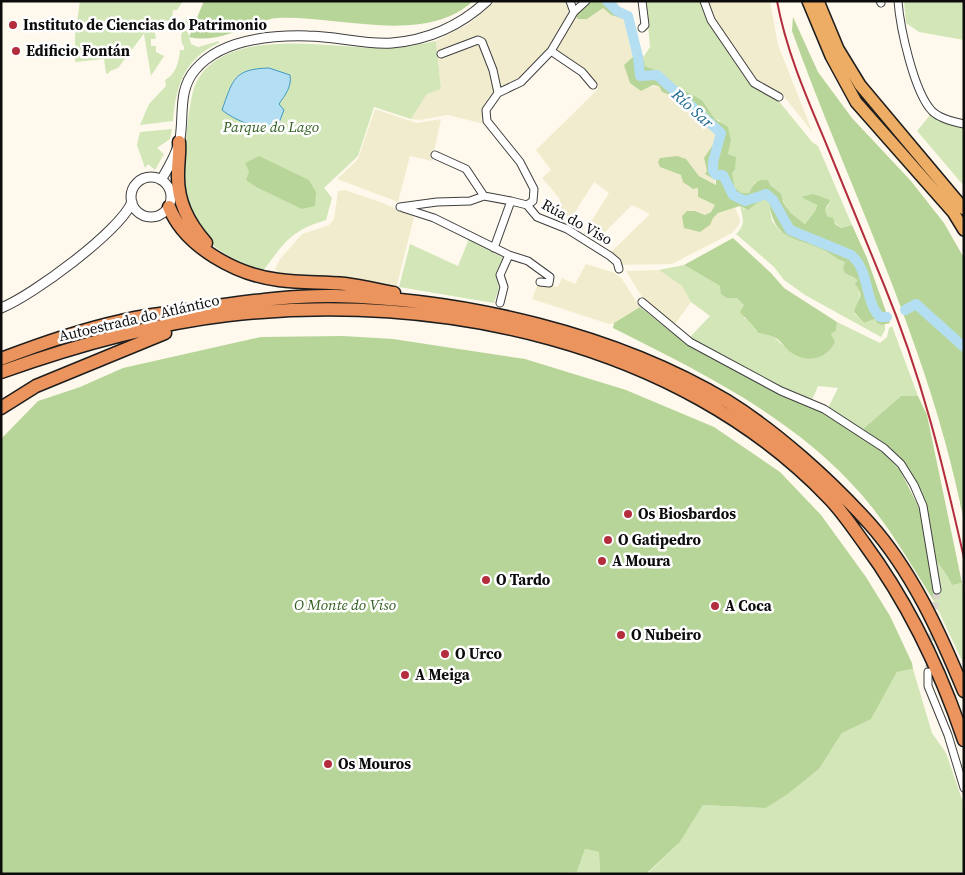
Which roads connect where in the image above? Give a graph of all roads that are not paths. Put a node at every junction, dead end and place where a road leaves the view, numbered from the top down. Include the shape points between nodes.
1 (487, 1) edge
2 (570, 1) edge
3 (586, 1) edge
4 (642, 1) edge
5 (704, 1) edge
6 (800, 1) edge
7 (808, 1) edge
8 (818, 1) edge
9 (824, 1) edge
10 (898, 1) edge
11 (574, 12) junction
12 (642, 28) dead end
13 (838, 49) junction
14 (551, 51) junction
15 (441, 54) dead end
16 (593, 85) dead end
17 (498, 93) junction
18 (779, 97) dead end
19 (856, 102) junction
20 (964, 124) edge
21 (179, 142) junction
22 (436, 155) dead end
23 (161, 180) junction
24 (484, 196) junction
25 (511, 201) junction
26 (132, 202) junction
27 (526, 205) junction
28 (168, 206) junction
29 (964, 209) edge
30 (143, 215) junction
31 (120, 220) junction
32 (964, 230) edge
33 (494, 248) junction
34 (509, 256) junction
35 (219, 258) junction
36 (619, 269) dead end
37 (540, 282) dead end
38 (642, 302) dead end
39 (500, 303) dead end
40 (445, 305) junction
41 (1, 308) edge
42 (205, 318) junction
43 (1, 358) edge
44 (1, 372) edge
45 (1, 408) edge
46 (937, 590) tunnel mouth
47 (928, 672) tunnel mouth
48 (964, 691) edge
49 (964, 740) edge
50 (964, 788) edge

1 - 21 street via 452,26 422,38 390,43 286,37 242,43 216,52 194,71 188,81 182,103
2 - 11 street
3 - 11 street
4 - 12 street via 645,25
5 - 18 street via 711,20 754,83
6 - 19 highway via 824,56
7 - 19 highway via 831,56
8 - 13 highway
9 - 13 highway
10 - 20 street via 907,52 922,94 932,112
11 - 14 street
13 - 29 highway via 860,85
14 - 16 street via 582,72
14 - 17 street via 521,82
15 - 17 street via 478,40 482,42
17 - 27 street via 490,102 486,116 520,162 534,189 533,201
19 - 32 highway via 953,212
21 - 23 street
21 - 35 highway via 182,205 194,229
22 - 24 street via 466,169
23 - 26 street via 148,177 141,180 133,189
23 - 28 street via 171,194
24 - 25 street, Rúa do Viso
24 - 33 street, Rúa do Viso via 470,201 400,207 434,218
25 - 27 street, Rúa do Viso
25 - 33 street
26 - 30 street
26 - 31 street
27 - 36 street, Rúa do Viso via 537,217 567,229 610,256
28 - 30 street via 160,215
28 - 35 highway via 180,228
30 - 31 street
31 - 41 street via 49,281
33 - 34 street
34 - 37 street via 528,261 550,277 549,284
34 - 39 street via 500,275 504,287
35 - 40 highway via 250,274 279,280 346,284
38 - 46 street via 697,347 781,391 824,409 884,448 901,464 923,506
40 - 43 highway, Autoestrada do Atlántico via 333,296 228,305 121,320
40 - 48 highway, Autoestrada do Atlántico via 549,328 634,356 728,402 770,431 808,462 870,524 926,608
42 - 44 highway, Autoestrada do Atlántico via 94,343
42 - 45 highway via 36,386
42 - 49 highway, Autoestrada do Atlántico via 325,309 423,315 491,326 592,352 696,396 763,439 830,498 886,573 913,617 934,659
47 - 50 street via 928,686 948,735

